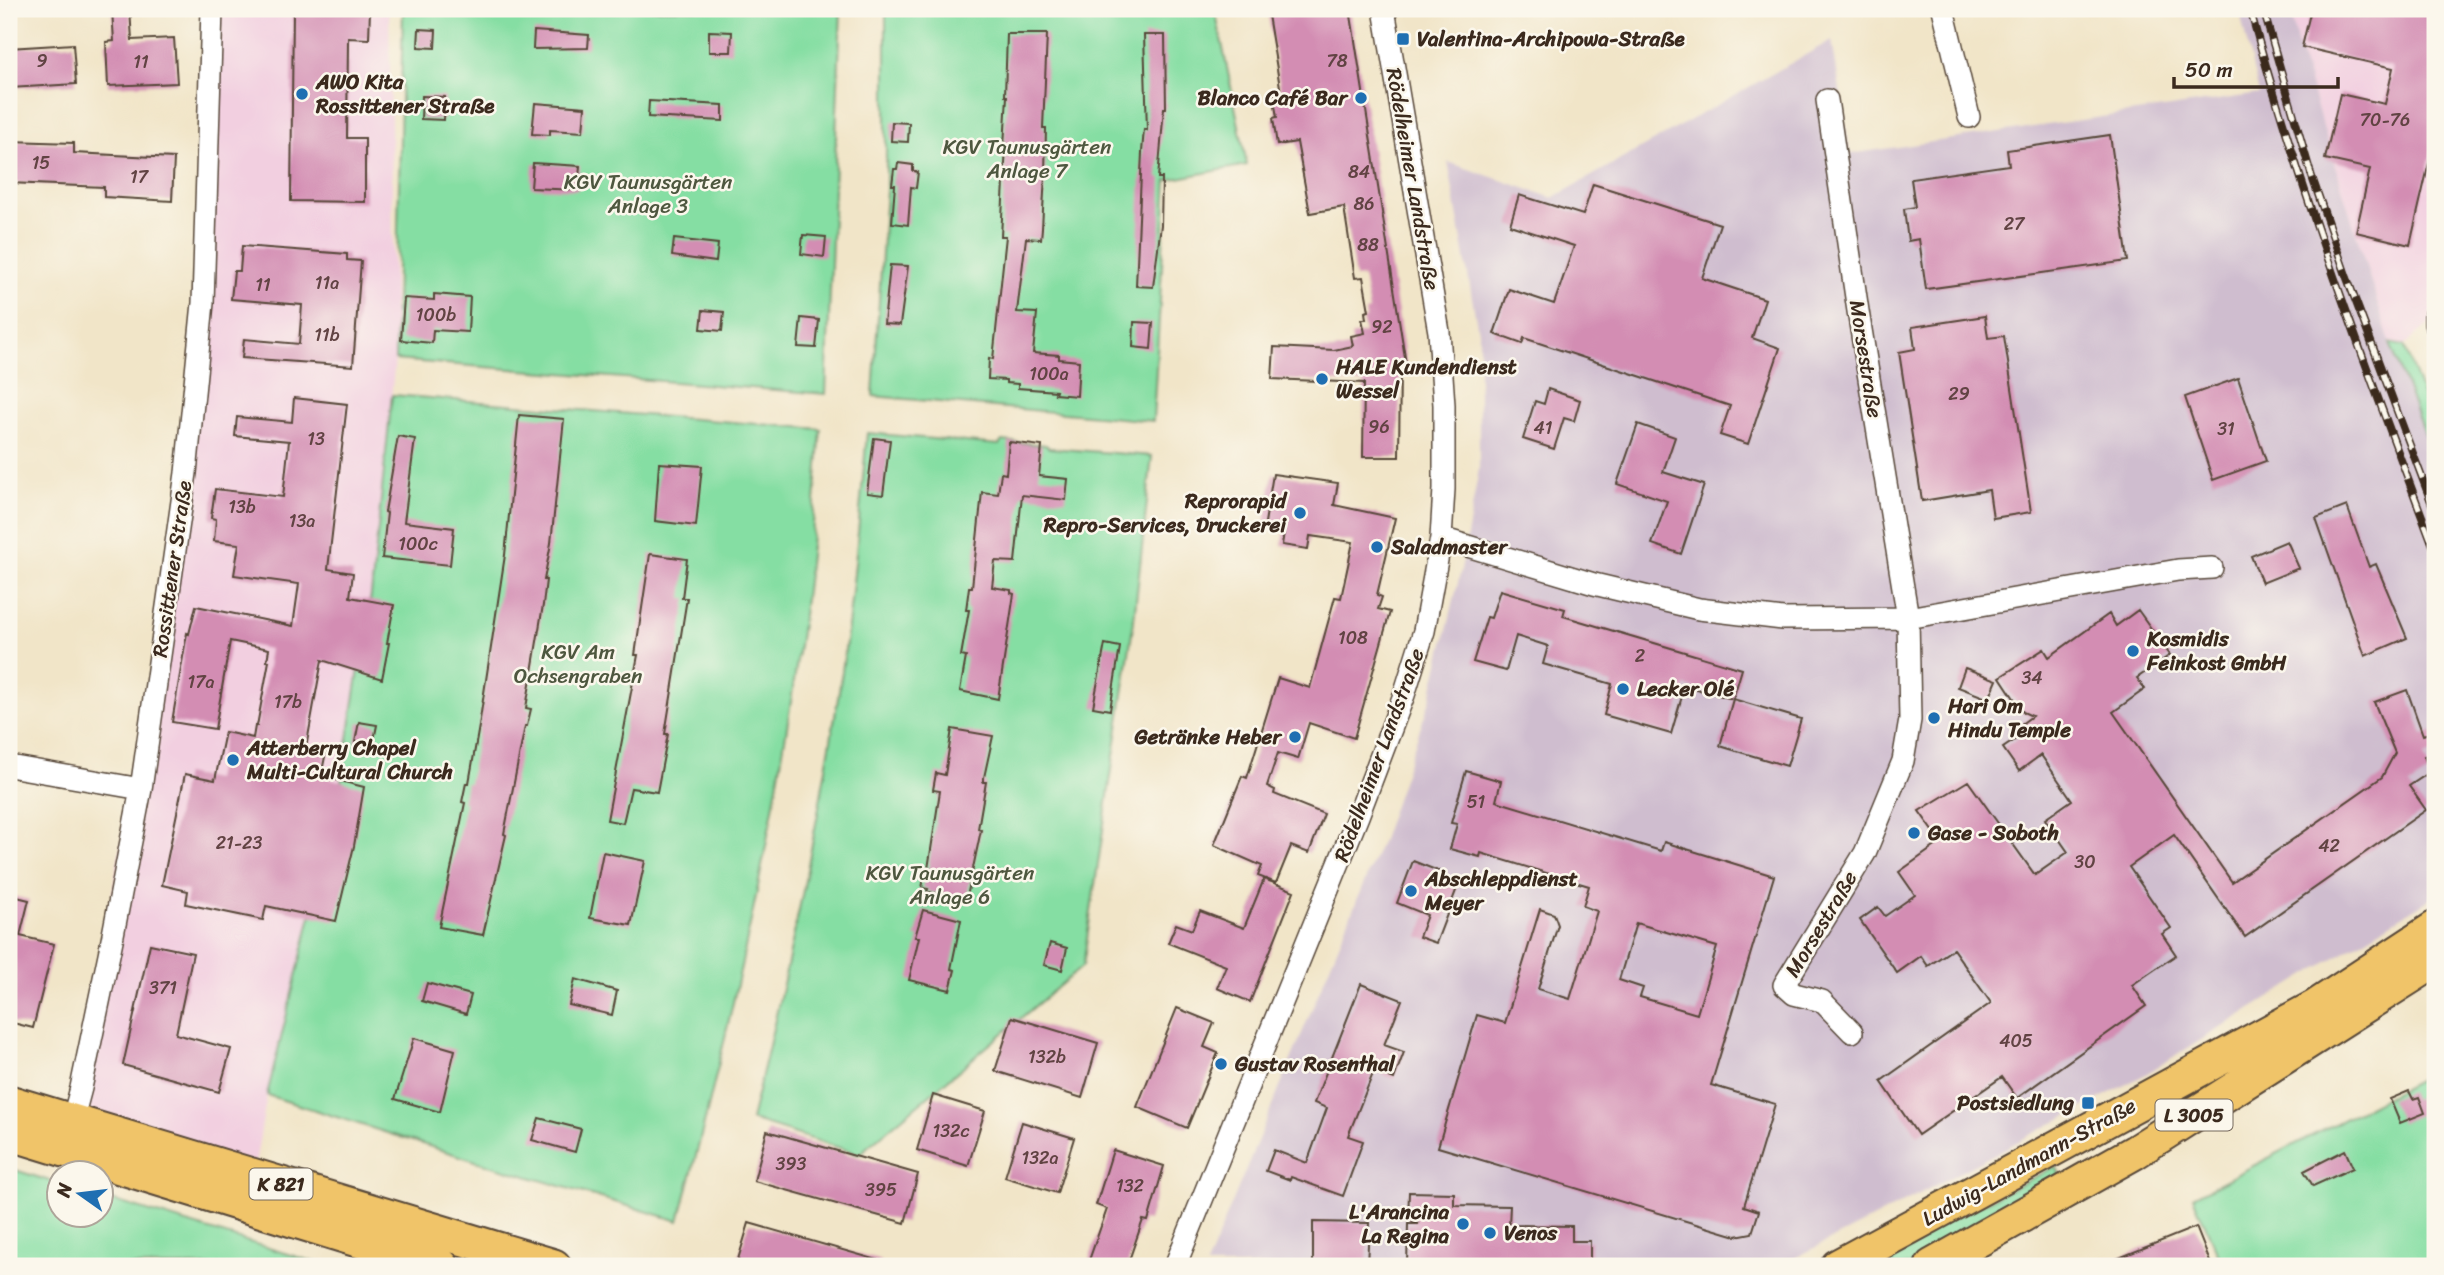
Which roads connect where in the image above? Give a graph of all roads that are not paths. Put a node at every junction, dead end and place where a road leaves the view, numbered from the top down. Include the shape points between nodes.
1 (212, 9) edge
2 (1384, 9) edge
3 (1943, 9) edge
4 (1827, 100) dead end
5 (1969, 117) dead end
6 (2435, 314) edge
7 (2435, 324) edge
8 (1441, 538) junction
9 (2212, 568) dead end
10 (1908, 618) junction
11 (9, 766) edge
12 (141, 789) junction
13 (2435, 928) edge
14 (2435, 961) edge
15 (1852, 1032) dead end
16 (9, 1102) edge
17 (72, 1122) junction
18 (9, 1133) edge
19 (442, 1266) edge
20 (554, 1266) edge
21 (1175, 1266) edge
22 (1838, 1266) edge
23 (1932, 1266) edge

1 - 12 street, Rossittener Straße via 203,303 186,474
2 - 8 street, Rödelheimer Landstraße via 1439,332 1444,405
3 - 5 street
4 - 10 street, Morsestraße
6 - 7 street
8 - 10 street via 1699,610 1783,619
8 - 21 street, Rödelheimer Landstraße via 1424,631 1404,695
9 - 10 street via 2178,570
10 - 15 street, Morsestraße via 1910,720 1903,761 1865,852 1784,985 1794,994 1822,1001
11 - 12 street
12 - 17 street, Rossittener Straße
13 - 22 main road, Ludwig-Landmann-Straße / L 3005 via 2315,1007
14 - 23 main road, Ludwig-Landmann-Straße / L 3005 via 2135,1152
16 - 17 main road, K 821
17 - 20 main road, K 821
18 - 19 main road, K 821

